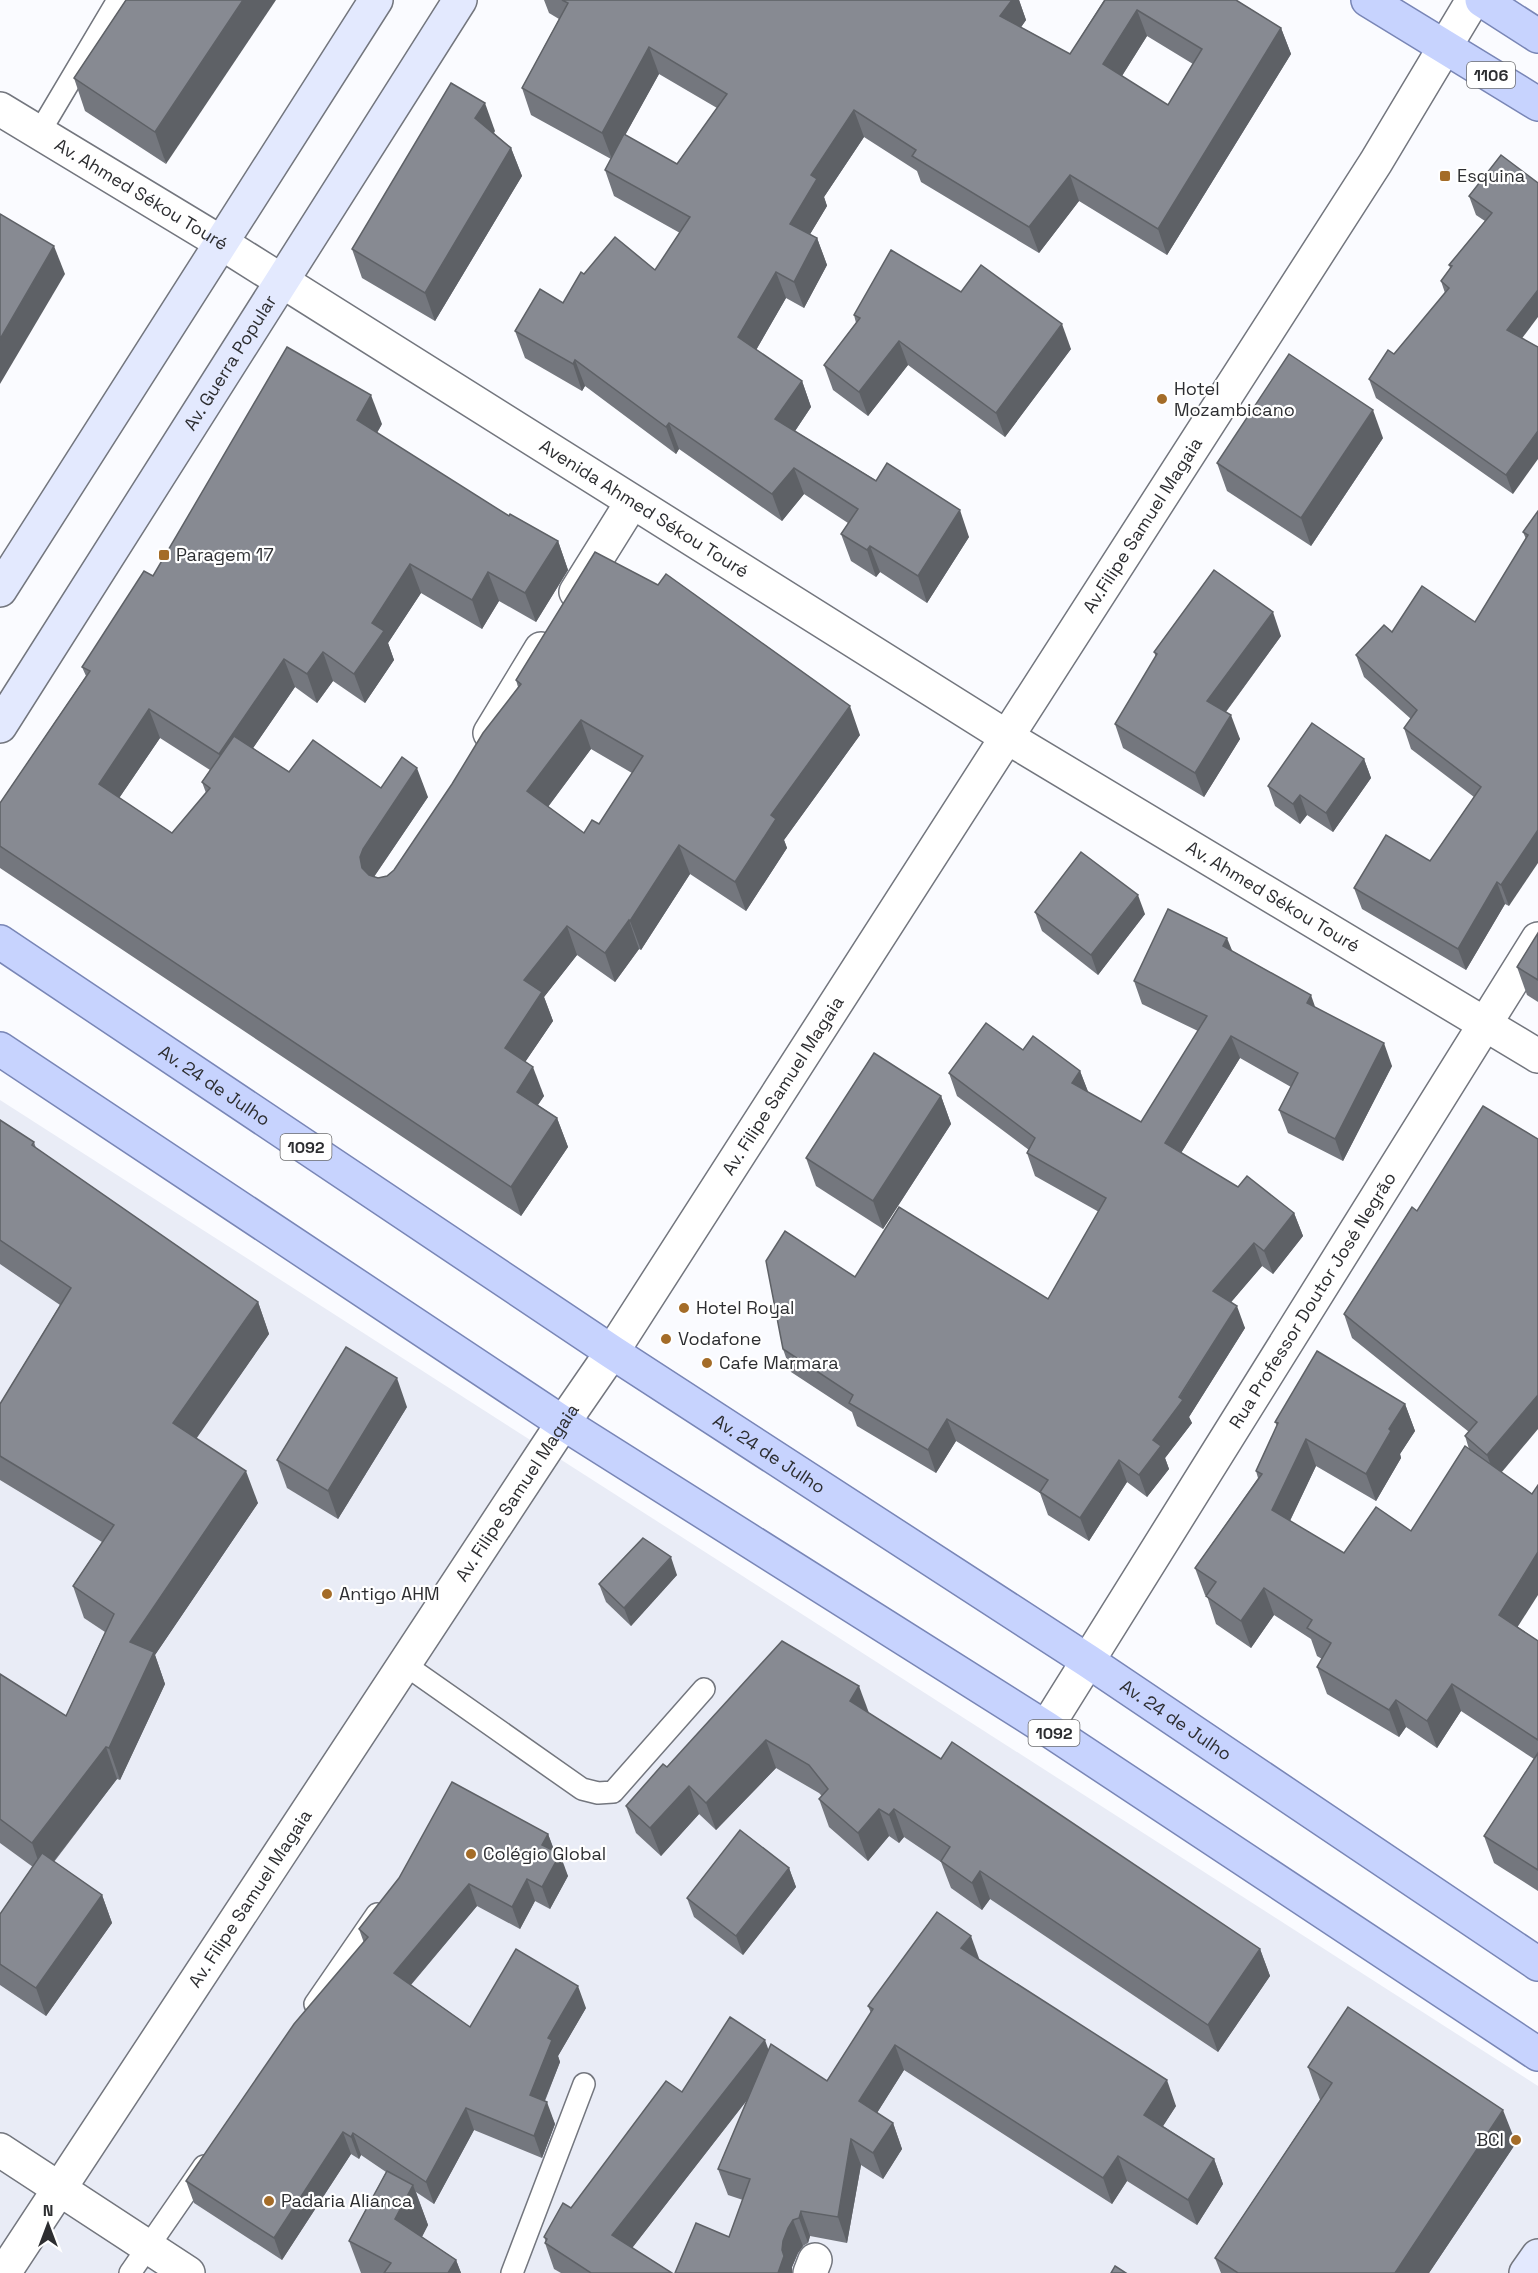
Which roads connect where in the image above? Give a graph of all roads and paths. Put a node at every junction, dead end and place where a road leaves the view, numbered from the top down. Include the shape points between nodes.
1 (118, 0) edge
2 (376, 0) edge
3 (459, 0) edge
4 (1368, 0) edge
5 (1473, 0) edge
6 (1482, 0) edge
7 (1538, 36) edge
8 (1445, 46) junction
9 (1538, 104) edge
10 (0, 109) edge
11 (39, 133) junction
12 (220, 242) junction
13 (280, 281) junction
14 (632, 502) junction
15 (0, 590) edge
16 (0, 726) edge
17 (1007, 737) junction
18 (472, 762) edge
19 (1538, 939) edge
20 (0, 942) edge
21 (1485, 1024) junction
22 (0, 1049) edge
23 (1538, 1056) edge
24 (612, 1352) junction
25 (563, 1423) junction
26 (1088, 1661) junction
27 (404, 1665) junction
28 (705, 1689) dead end
29 (1046, 1728) junction
30 (389, 1896) edge
31 (1538, 1964) edge
32 (302, 2022) edge
33 (1538, 2054) edge
34 (584, 2084) dead end
35 (215, 2149) edge
36 (0, 2150) edge
37 (60, 2190) junction
38 (1538, 2256) edge
39 (139, 2260) edge
40 (4, 2273) edge
41 (188, 2273) edge
42 (512, 2273) edge
43 (1526, 2273) edge

1 - 11 lane
2 - 12 main road
3 - 13 main road, Av. Guerra Popular
4 - 8 main road, 1106
5 - 8 street
6 - 7 main road
8 - 9 main road, 1106
8 - 17 street, Av.Filipe Samuel Magaia via 1376,162
10 - 11 street, Av. Ahmed Sékou Touré
11 - 12 street, Av. Ahmed Sékou Touré
12 - 13 street, Av. Ahmed Sékou Touré
12 - 15 main road
13 - 14 street, Avenida Ahmed Sékou Touré
13 - 16 main road, Av. Guerra Popular
14 - 17 street, Avenida Ahmed Sékou Touré
14 - 18 street
17 - 21 street, Av. Ahmed Sékou Touré
17 - 24 street, Av. Filipe Samuel Magaia
19 - 21 street, Rua Professor Doutor José Negrão
20 - 24 main road, Av. 24 de Julho / 1092
21 - 23 street, Av. Ahmed Sékou Touré
21 - 26 street, Rua Professor Doutor José Negrão
22 - 25 main road, 1092
24 - 25 street, Av. Filipe Samuel Magaia
24 - 26 main road, Av. 24 de Julho / 1092
25 - 27 street, Av. Filipe Samuel Magaia
25 - 29 main road, 1092
26 - 29 street, Rua Professor Doutor José Negrão
26 - 31 main road, Av. 24 de Julho / 1092
27 - 28 lane via 582,1789 598,1793 613,1792
27 - 37 street, Av. Filipe Samuel Magaia
29 - 33 main road, 1092
30 - 32 lane
34 - 42 lane
35 - 39 lane
36 - 37 street
37 - 39 street
37 - 40 street, Av. Filipe Samuel Magaia
38 - 43 main road
39 - 41 street

